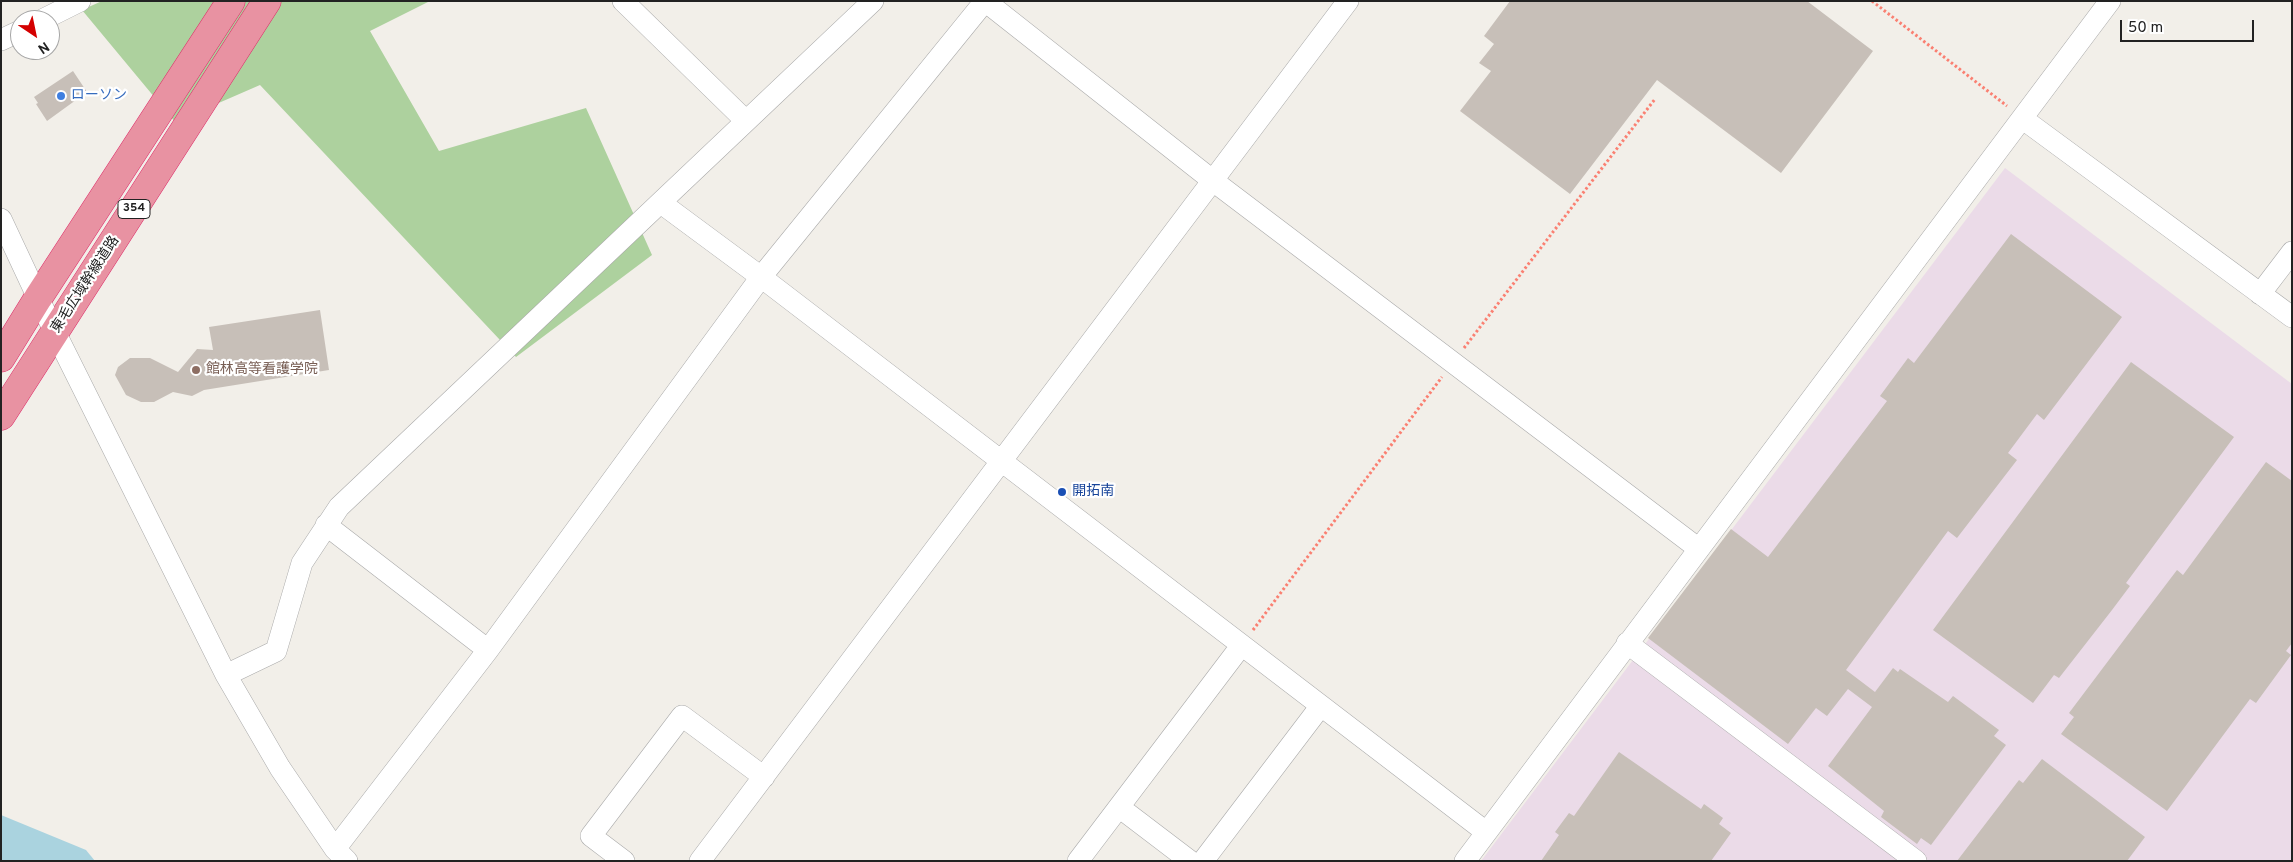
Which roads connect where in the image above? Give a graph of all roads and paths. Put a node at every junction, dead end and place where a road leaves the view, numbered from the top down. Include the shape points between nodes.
1 (80, 1) edge
2 (231, 1) edge
3 (268, 1) edge
4 (623, 1) edge
5 (873, 1) edge
6 (1348, 1) edge
7 (1872, 1) edge
8 (2110, 1) edge
9 (60, 11) edge
10 (2023, 119) junction
11 (746, 121) junction
12 (1212, 180) junction
13 (661, 203) junction
14 (1, 219) edge
15 (2292, 252) edge
16 (761, 277) junction
17 (2260, 294) junction
18 (38, 298) junction
19 (2292, 317) edge
20 (56, 332) junction
21 (1, 358) edge
22 (1, 416) edge
23 (1001, 463) junction
24 (326, 525) junction
25 (1699, 549) junction
26 (1627, 643) junction
27 (1241, 646) junction
28 (488, 650) junction
29 (226, 675) junction
30 (1320, 707) junction
31 (764, 776) junction
32 (1119, 807) junction
33 (1486, 832) junction
34 (341, 855) edge
35 (624, 861) edge
36 (700, 861) edge
37 (1078, 861) edge
38 (1190, 861) edge
39 (1203, 861) edge
40 (1464, 861) edge
41 (1916, 861) edge

1 - 9 street
2 - 18 highway, 354
3 - 20 highway, 東毛広域幹線道路 / 354
4 - 11 street
5 - 11 street
6 - 12 street
7 - 10 path
8 - 10 street
10 - 17 street
10 - 25 street
11 - 13 street
12 - 16 street via 985,1
12 - 23 street
12 - 25 street
13 - 16 street
13 - 24 street via 339,506
14 - 18 street
15 - 17 street
16 - 23 street
16 - 28 street
17 - 19 street
18 - 20 street
18 - 21 highway, 354
20 - 22 highway, 東毛広域幹線道路 / 354
20 - 29 street
23 - 27 street
23 - 31 street
24 - 28 street
24 - 29 street via 302,564 276,651
25 - 26 street
26 - 33 street
26 - 41 street
27 - 30 street
27 - 32 street
28 - 34 street
29 - 34 street via 280,768
30 - 33 street
30 - 39 street
31 - 35 street via 682,716 591,836
31 - 36 street
32 - 37 street
32 - 38 street
33 - 40 street

